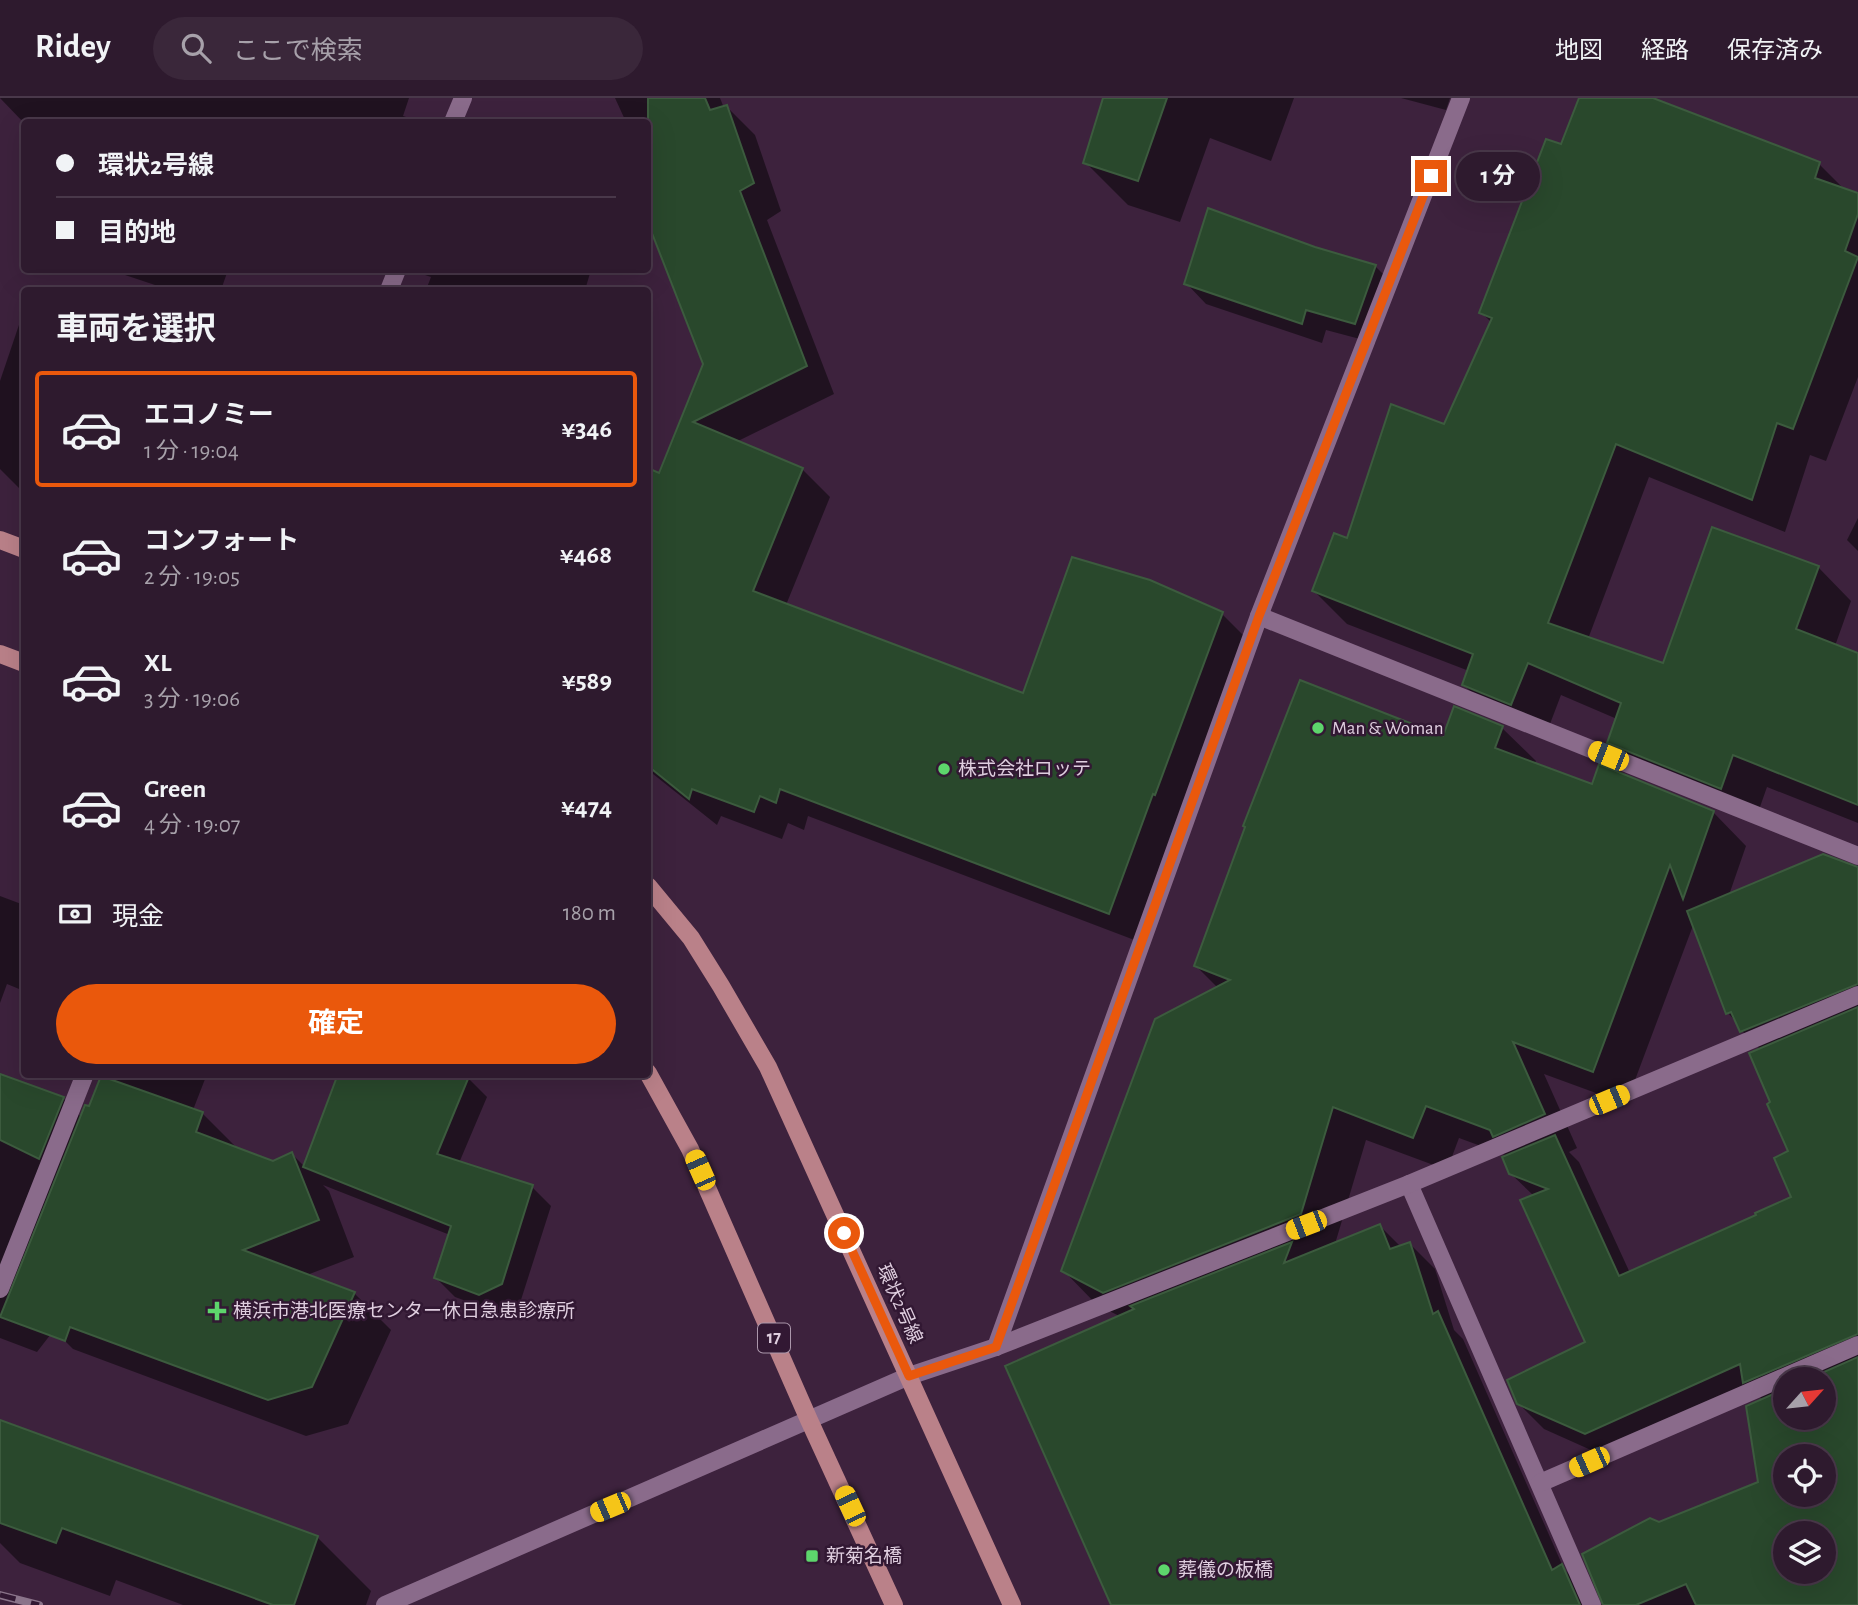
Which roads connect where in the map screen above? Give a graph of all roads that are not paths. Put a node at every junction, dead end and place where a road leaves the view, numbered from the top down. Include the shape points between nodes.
1 (463, 98) edge
2 (1461, 98) edge
3 (454, 119) edge
4 (0, 540) edge
5 (21, 548) edge
6 (1259, 616) junction
7 (0, 654) edge
8 (21, 662) edge
9 (1858, 856) edge
10 (651, 890) edge
11 (1858, 995) edge
12 (83, 1078) edge
13 (651, 1078) edge
14 (1409, 1184) junction
15 (0, 1289) edge
16 (1858, 1345) edge
17 (996, 1347) junction
18 (909, 1376) junction
19 (809, 1420) junction
20 (1540, 1483) junction
21 (385, 1605) edge
22 (894, 1605) edge
23 (1012, 1605) edge
24 (1592, 1605) edge

1 - 3 street
2 - 6 street
4 - 5 main road
6 - 9 street
6 - 17 street
7 - 8 main road
10 - 18 main road, 環状2号線 via 691,938 768,1067
11 - 14 street
12 - 15 street
13 - 19 main road, 17 via 690,1149
14 - 17 street
14 - 20 street
16 - 20 street
17 - 18 street
18 - 19 street
18 - 23 main road, 環状2号線
19 - 21 street
19 - 22 main road, 17
20 - 24 street

